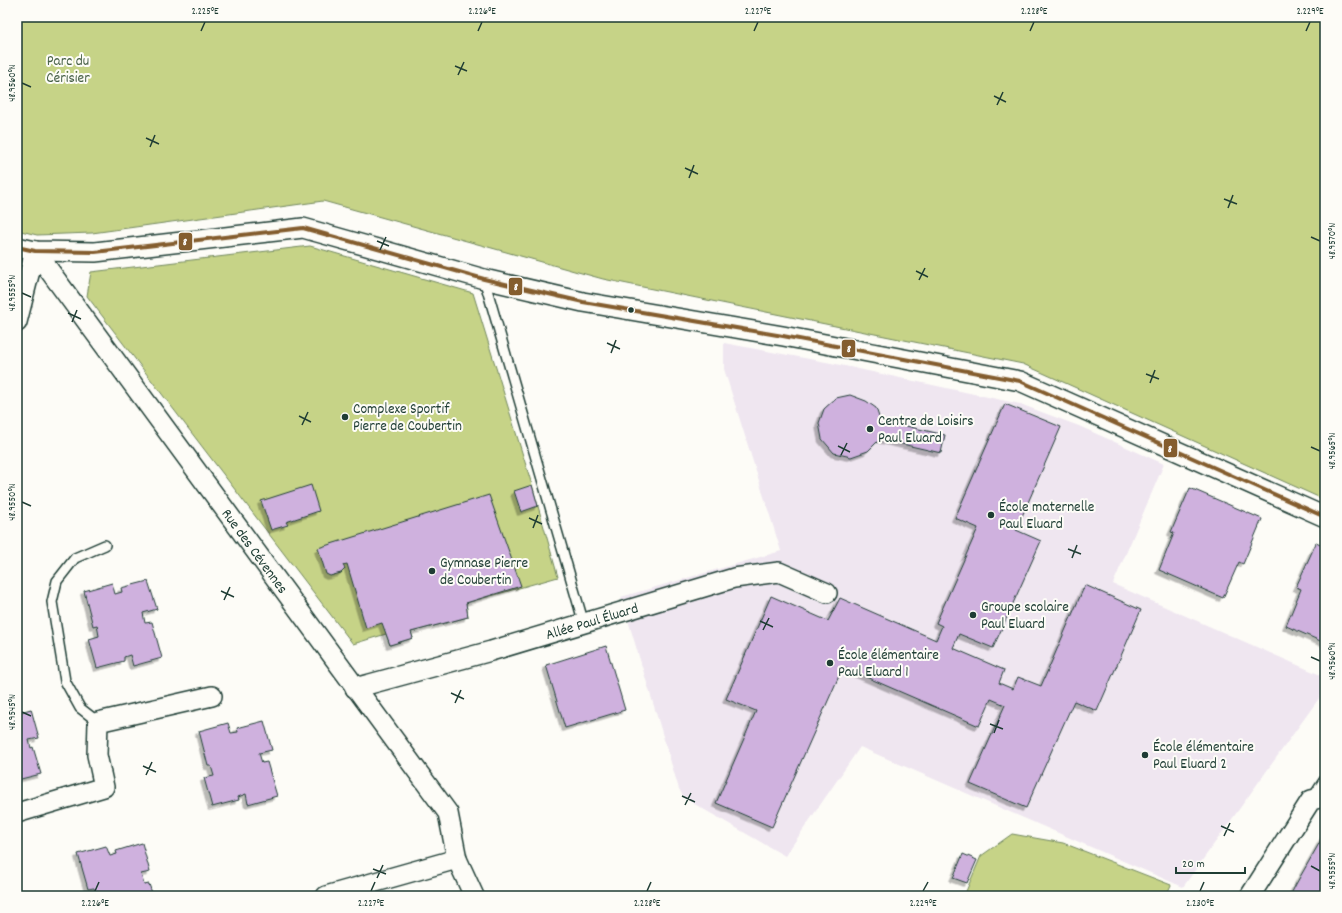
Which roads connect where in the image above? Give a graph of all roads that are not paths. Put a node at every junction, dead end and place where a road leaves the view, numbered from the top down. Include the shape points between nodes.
1 (26, 249) edge
2 (484, 279) junction
3 (17, 322) edge
4 (1325, 517) edge
5 (105, 545) dead end
6 (827, 593) dead end
7 (584, 624) junction
8 (355, 688) junction
9 (212, 696) dead end
10 (98, 722) junction
11 (1325, 779) edge
12 (1318, 799) edge
13 (17, 813) edge
14 (457, 859) junction
15 (326, 896) edge
16 (474, 896) edge
17 (1250, 896) edge

1 - 2 street via 95,252 303,228
1 - 3 street
1 - 8 street, Rue des Cévennes
2 - 4 street via 583,302 1020,381
2 - 7 lane
5 - 10 lane via 75,558 57,581 52,602 65,681 80,708
6 - 7 street, Allée Paul Éluard via 779,572 734,578
7 - 8 street, Allée Paul Éluard
8 - 14 street, Rue des Cévennes via 448,813
9 - 10 street
10 - 13 street via 97,755 104,787
11 - 12 lane
12 - 17 street
14 - 15 street
14 - 16 street

